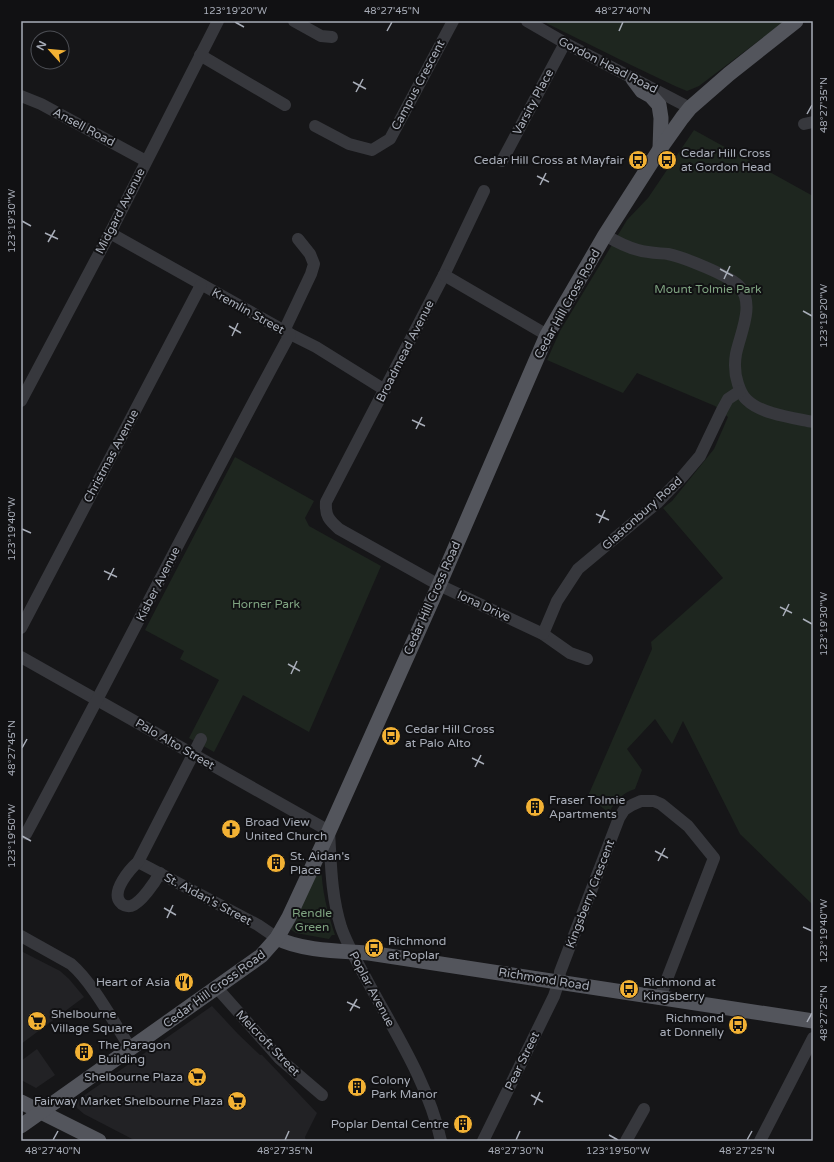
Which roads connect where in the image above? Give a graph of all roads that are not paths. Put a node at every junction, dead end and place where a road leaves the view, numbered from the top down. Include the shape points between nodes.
1 (218, 21) edge
2 (294, 21) edge
3 (453, 21) edge
4 (527, 21) edge
5 (796, 21) edge
6 (332, 36) dead end
7 (564, 43) junction
8 (200, 55) junction
9 (632, 79) junction
10 (21, 96) edge
11 (285, 105) dead end
12 (690, 108) junction
13 (314, 126) dead end
14 (660, 148) junction
15 (146, 161) junction
16 (502, 161) dead end
17 (484, 192) dead end
18 (110, 233) junction
19 (605, 235) junction
20 (298, 239) dead end
21 (444, 275) junction
22 (201, 285) junction
23 (287, 333) junction
24 (547, 335) junction
25 (26, 380) edge
26 (385, 390) junction
27 (740, 391) junction
28 (21, 401) edge
29 (813, 422) edge
30 (325, 510) joint
31 (438, 585) junction
32 (21, 628) edge
33 (543, 634) junction
34 (21, 657) edge
35 (587, 659) dead end
36 (98, 700) junction
37 (201, 739) dead end
38 (193, 755) junction
39 (329, 831) junction
40 (26, 834) dead end
41 (138, 862) junction
42 (160, 873) junction
43 (21, 936) edge
44 (277, 938) junction
45 (351, 952) junction
46 (559, 981) junction
47 (217, 988) junction
48 (660, 998) junction
49 (813, 1021) edge
50 (813, 1038) edge
51 (131, 1049) junction
52 (322, 1095) dead end
53 (21, 1102) edge
54 (644, 1109) dead end
55 (40, 1112) junction
56 (21, 1126) edge
57 (99, 1141) edge
58 (441, 1141) edge
59 (483, 1141) edge
60 (626, 1141) edge
61 (760, 1141) edge

1 - 8 street, Midgard Avenue
2 - 6 street via 321,36
3 - 13 street, Campus Crescent via 390,139 372,150 349,144
4 - 7 street, Gordon Head Road
5 - 12 main road, Cedar Hill Cross Road
7 - 9 street, Gordon Head Road
7 - 16 street, Varsity Place
8 - 11 street
8 - 15 street, Midgard Avenue
9 - 12 street, Gordon Head Road
9 - 14 main road via 659,105
10 - 15 street, Ansell Road
12 - 14 main road, Cedar Hill Cross Road
14 - 19 main road, Cedar Hill Cross Road
15 - 18 street, Midgard Avenue
17 - 21 street, Broadmead Avenue
18 - 22 street, Kremlin Street
18 - 25 street, Midgard Avenue
19 - 24 main road, Cedar Hill Cross Road
19 - 27 street via 637,250 683,259 726,277 739,286 747,302 736,356 735,374
20 - 23 street, Kisber Avenue via 310,254 314,264
21 - 24 street
21 - 26 street, Broadmead Avenue
22 - 23 street, Kremlin Street
22 - 32 street, Christmas Avenue
23 - 26 street, Kremlin Street via 316,347
23 - 36 street, Kisber Avenue
24 - 31 main road, Cedar Hill Cross Road
25 - 28 street, Midgard Avenue
26 - 30 street, Broadmead Avenue via 326,502
27 - 29 street via 747,400 759,407
27 - 33 street, Glastonbury Road via 728,399 700,456 683,476 657,503 578,569 557,601
30 - 31 street, Iona Drive via 327,517 339,529
31 - 33 street, Iona Drive
31 - 39 main road, Cedar Hill Cross Road
33 - 35 street, Iona Drive via 570,653
34 - 36 street, Palo Alto Street
36 - 38 street, Palo Alto Street
36 - 40 street, Kisber Avenue
37 - 38 street
38 - 39 street, Palo Alto Street
38 - 41 street
39 - 44 main road, Cedar Hill Cross Road
39 - 45 street, Poplar Avenue via 334,898
41 - 42 street, St. Aidan's Street
41 - 42 street via 126,875 118,891 117,898 122,904 134,904 151,889
42 - 44 street, St. Aidan's Street via 258,925
43 - 51 street via 77,969
44 - 45 main road, Richmond Road via 286,943
44 - 47 main road, Cedar Hill Cross Road via 261,956
45 - 46 main road, Richmond Road
45 - 58 street, Poplar Avenue via 421,1082 437,1121
46 - 48 main road, Richmond Road
46 - 48 street, Kingsberry Crescent via 619,818 624,810 632,805 654,800 688,826 714,858
46 - 59 street, Pear Street
47 - 51 main road, Cedar Hill Cross Road
47 - 52 street, Melcroft Street via 280,1059
48 - 49 main road, Richmond Road
50 - 61 street
51 - 55 main road, Cedar Hill Cross Road
53 - 55 main road
54 - 60 street
55 - 56 main road, Cedar Hill Cross Road
55 - 57 main road

